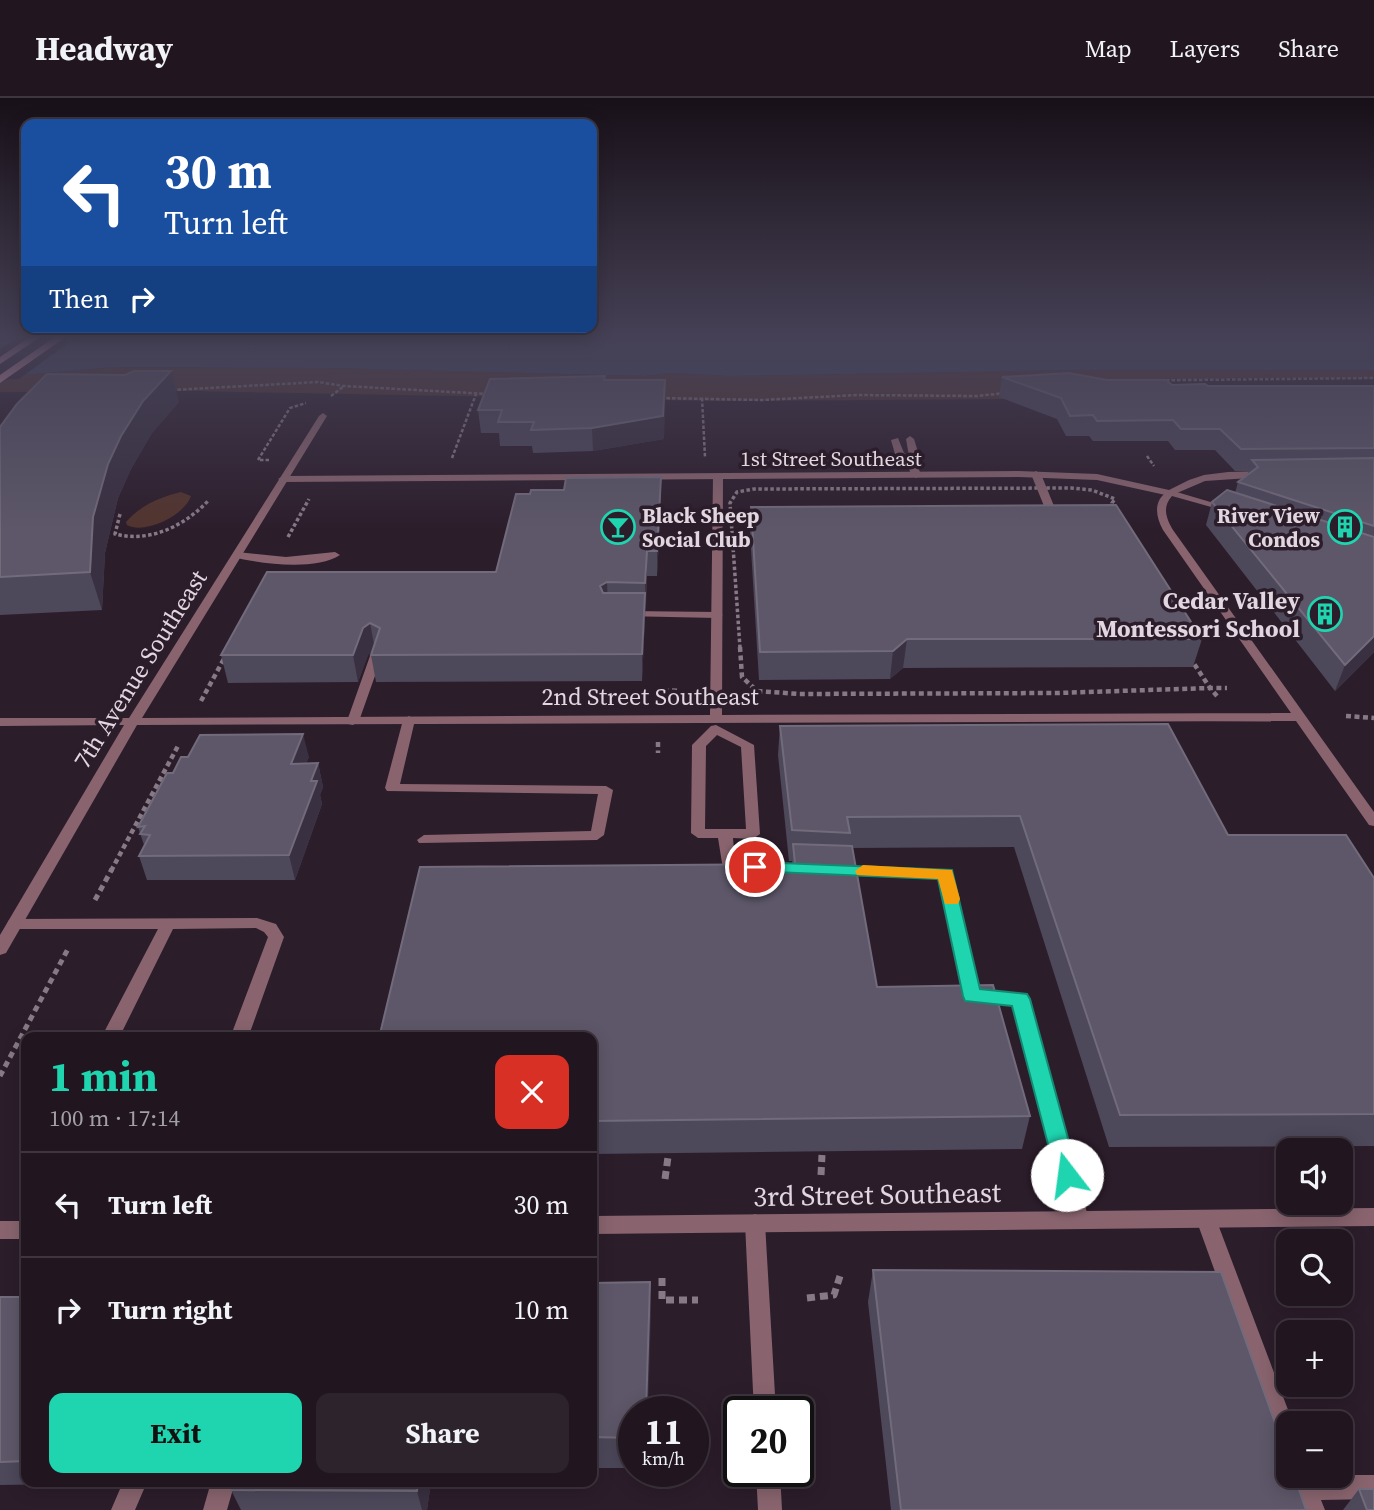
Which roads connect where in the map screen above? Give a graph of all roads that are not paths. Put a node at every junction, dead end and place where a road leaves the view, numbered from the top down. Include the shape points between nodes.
1 (323, 416) dead end
2 (910, 439) dead end
3 (895, 440) dead end
4 (911, 461) junction
5 (1036, 474) junction
6 (1278, 474) edge
7 (916, 475) junction
8 (718, 476) junction
9 (283, 479) junction
10 (1170, 493) junction
11 (1024, 511) edge
12 (1239, 513) edge
13 (780, 514) edge
14 (724, 516) junction
15 (237, 555) junction
16 (608, 614) edge
17 (717, 615) junction
18 (376, 656) edge
19 (1300, 717) junction
20 (410, 720) junction
21 (353, 721) junction
22 (0, 722) edge
23 (134, 722) junction
24 (716, 724) junction
25 (1374, 822) edge
26 (725, 834) junction
27 (424, 840) dead end
28 (755, 867) edge
29 (823, 870) edge
30 (15, 924) junction
31 (168, 924) junction
32 (0, 948) edge
33 (113, 1032) edge
34 (241, 1032) edge
35 (1374, 1217) edge
36 (1206, 1219) junction
37 (1079, 1220) junction
38 (755, 1223) junction
39 (597, 1225) edge
40 (0, 1230) edge
41 (21, 1230) edge
42 (764, 1396) edge
43 (1277, 1411) edge
44 (133, 1487) edge
45 (222, 1487) edge
46 (769, 1487) edge
47 (1374, 1487) edge
48 (1306, 1491) edge
49 (123, 1510) edge
50 (215, 1510) edge
51 (770, 1510) edge

1 - 9 street, 7th Avenue Southeast
2 - 4 street
3 - 4 street via 900,454
4 - 7 street
5 - 7 street, 1st Street Southeast
5 - 10 street, 1st Street Southeast via 1097,477
5 - 11 street via 1049,506 1045,511
6 - 10 street via 1209,477
7 - 8 street, 1st Street Southeast
8 - 9 street, 1st Street Southeast
8 - 14 street
9 - 15 street, 7th Avenue Southeast
10 - 12 street, 1st Street Southeast
10 - 19 street via 1160,506 1162,520
13 - 14 street
14 - 17 street
15 - 15 street via 254,559 335,555 281,552
15 - 23 street, 7th Avenue Southeast
16 - 17 street
17 - 24 street
18 - 21 street
19 - 24 street, 2nd Street Southeast
19 - 25 street
20 - 21 street, 2nd Street Southeast
20 - 24 street, 2nd Street Southeast
20 - 27 street via 392,788 606,790 597,835
21 - 23 street, 2nd Street Southeast
22 - 23 street, 2nd Street Southeast
23 - 30 street, 7th Avenue Southeast
24 - 26 street via 699,745 698,834
24 - 26 street via 747,745 753,834
26 - 28 street via 728,866
29 - 37 street via 946,874 972,996 1020,999
30 - 31 street
30 - 32 street, 7th Avenue Southeast
31 - 33 street
31 - 34 street via 257,923 270,928 276,937
35 - 36 street, 3rd Street Southeast
36 - 37 street, 3rd Street Southeast
36 - 43 street
37 - 38 street, 3rd Street Southeast
38 - 39 street, 3rd Street Southeast
38 - 42 street
40 - 41 street
44 - 49 street
45 - 50 street
46 - 51 street
47 - 48 street

